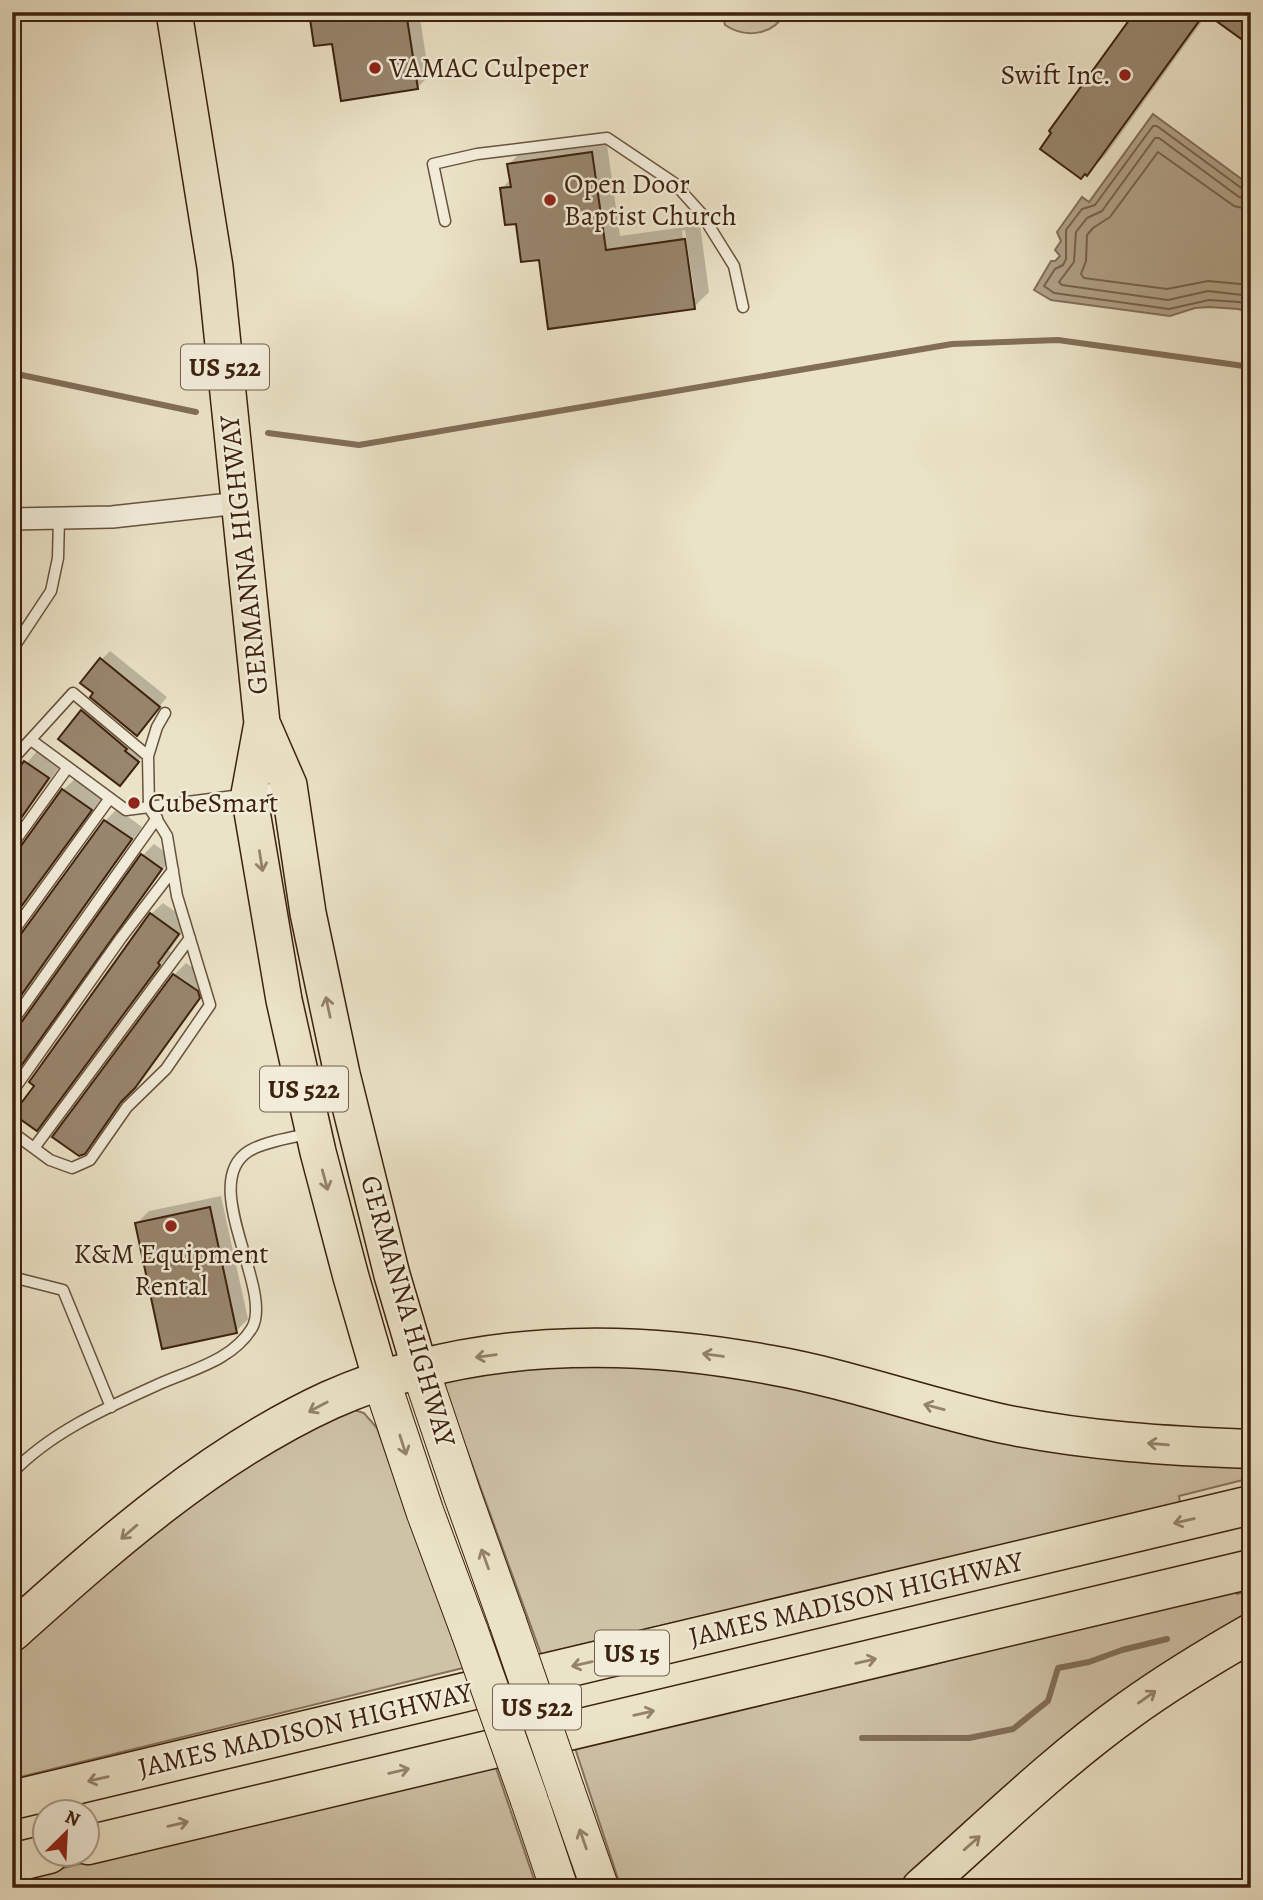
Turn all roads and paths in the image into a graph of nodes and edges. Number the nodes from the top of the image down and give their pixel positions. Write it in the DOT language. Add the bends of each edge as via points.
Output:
graph roads {
  1 [pos="174,12"];
  2 [pos="445,222"];
  3 [pos="743,307"];
  4 [pos="239,503"];
  5 [pos="59,518"];
  6 [pos="12,519"];
  7 [pos="12,650"];
  8 [pos="165,713"];
  9 [pos="262,723"];
  10 [pos="31,740"];
  11 [pos="148,756"];
  12 [pos="12,760"];
  13 [pos="68,767"];
  14 [pos="289,785"];
  15 [pos="250,794"];
  16 [pos="110,798"];
  17 [pos="149,807"];
  18 [pos="156,818"];
  19 [pos="12,845"];
  20 [pos="173,870"];
  21 [pos="12,933"];
  22 [pos="190,939"];
  23 [pos="12,1022"];
  24 [pos="12,1093"];
  25 [pos="12,1132"];
  26 [pos="313,1132"];
  27 [pos="34,1147"];
  28 [pos="12,1278"];
  29 [pos="420,1369"];
  30 [pos="381,1380"];
  31 [pos="111,1407"];
  32 [pos="1251,1449"];
  33 [pos="12,1473"];
  34 [pos="1251,1505"];
  35 [pos="1251,1569"];
  36 [pos="12,1632"];
  37 [pos="1251,1633"];
  38 [pos="12,1800"];
  39 [pos="102,1842"];
  40 [pos="32,1858"];
  41 [pos="12,1863"];
  42 [pos="559,1888"];
  43 [pos="600,1888"];
  44 [pos="921,1888"];
  1 -- 4 [label="main road, GERMANNA HIGHWAY / US 522" via="215,267"];
  2 -- 3 [label="lane" via="433,164 607,138 674,183 701,213 734,266"];
  4 -- 5 [label="street"];
  4 -- 9 [label="main road, GERMANNA HIGHWAY / US 522"];
  5 -- 6 [label="street"];
  5 -- 7 [label="lane" via="51,591"];
  8 -- 11 [label="lane"];
  9 -- 14 [label="main road, GERMANNA HIGHWAY / US 522"];
  9 -- 15 [label="main road, GERMANNA HIGHWAY / US 522"];
  10 -- 11 [label="lane" via="73,693"];
  10 -- 12 [label="lane"];
  10 -- 13 [label="lane"];
  11 -- 17 [label="lane"];
  13 -- 16 [label="lane"];
  13 -- 19 [label="lane"];
  14 -- 15 [label="lane"];
  29 -- 14 [label="main road, GERMANNA HIGHWAY / US 522, one-way" via="340,1062 308,913"];
  15 -- 17 [label="lane"];
  15 -- 26 [label="main road, GERMANNA HIGHWAY / US 522, one-way" via="284,1000"];
  16 -- 17 [label="lane" via="125,810"];
  16 -- 21 [label="lane"];
  17 -- 18 [label="lane"];
  18 -- 20 [label="lane" via="167,836"];
  18 -- 23 [label="lane"];
  20 -- 22 [label="lane"];
  20 -- 24 [label="lane"];
  22 -- 27 [label="lane"];
  22 -- 27 [label="lane" via="210,1005 166,1069 127,1107 90,1160 72,1168 50,1160"];
  25 -- 27 [label="lane"];
  26 -- 30 [label="main road, GERMANNA HIGHWAY / US 522, one-way"];
  26 -- 31 [label="lane" via="248,1152 231,1178 233,1214 257,1308 253,1326 221,1358"];
  28 -- 31 [label="lane" via="63,1290"];
  29 -- 30 [label="highway"];
  32 -- 29 [label="highway, one-way" via="1190,1447 1008,1425 773,1365 706,1354 578,1348 506,1354"];
  43 -- 29 [label="highway, GERMANNA HIGHWAY / US 522, one-way, bridge"];
  30 -- 36 [label="highway, one-way" via="329,1401 207,1471 156,1508"];
  30 -- 42 [label="highway, GERMANNA HIGHWAY / US 522, one-way, bridge"];
  31 -- 33 [label="lane" via="76,1423"];
  34 -- 38 [label="highway, JAMES MADISON HIGHWAY / US 15, one-way"];
  39 -- 35 [label="highway, US 15, one-way"];
  44 -- 37 [label="highway, one-way" via="1127,1712"];
  40 -- 41 [label="highway"];
}
